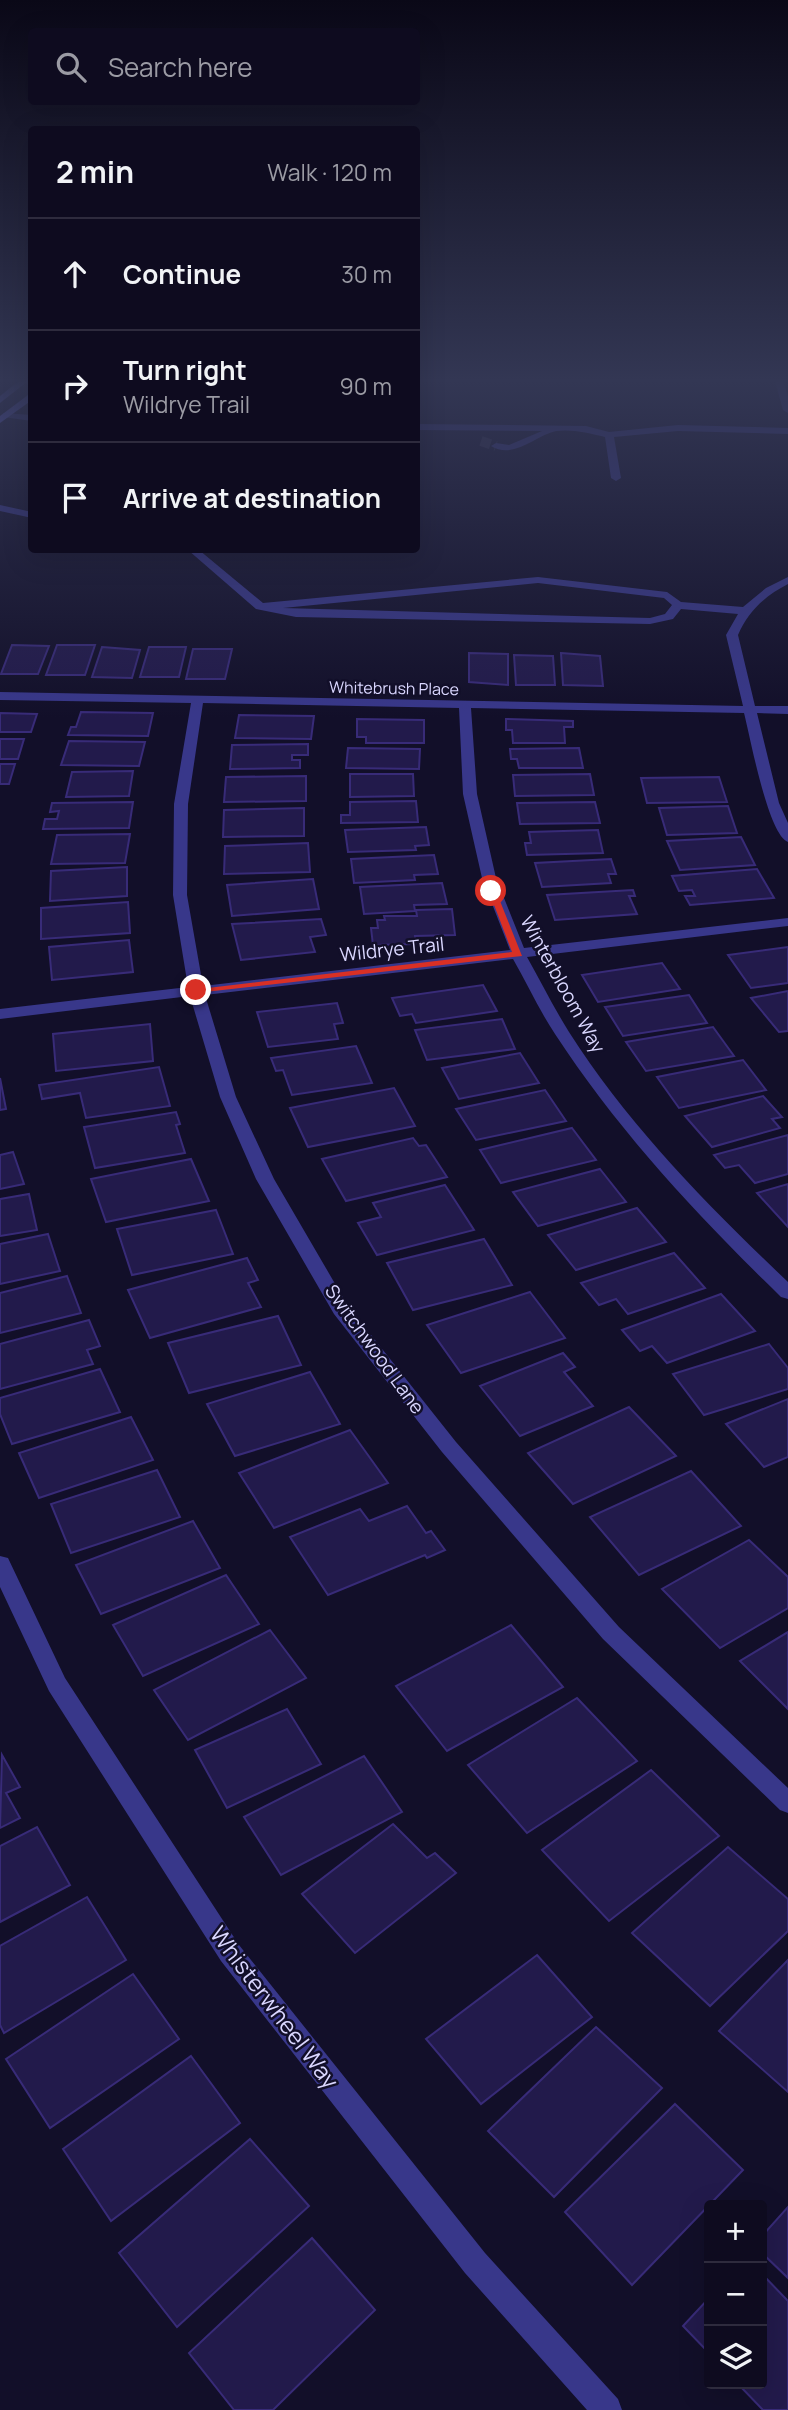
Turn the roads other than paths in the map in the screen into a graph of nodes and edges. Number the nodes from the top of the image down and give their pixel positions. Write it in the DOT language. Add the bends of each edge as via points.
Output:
graph roads {
  1 [pos="0,509"];
  2 [pos="28,514"];
  3 [pos="0,521"];
  4 [pos="28,522"];
  5 [pos="197,553"];
  6 [pos="788,580"];
  7 [pos="678,605"];
  8 [pos="260,607"];
  9 [pos="745,611"];
  10 [pos="0,696"];
  11 [pos="198,699"];
  12 [pos="465,705"];
  13 [pos="749,709"];
  14 [pos="788,710"];
  15 [pos="788,838"];
  16 [pos="788,922"];
  17 [pos="518,954"];
  18 [pos="196,990"];
  19 [pos="0,1014"];
  20 [pos="788,1293"];
  21 [pos="0,1564"];
  22 [pos="788,1803"];
  23 [pos="607,2410"];
  1 -- 2 [label="street"];
  3 -- 4 [label="street"];
  5 -- 8 [label="street"];
  6 -- 9 [label="street"];
  7 -- 8 [label="street" via="667,595 538,580"];
  7 -- 8 [label="street" via="669,617 650,621 296,614"];
  7 -- 9 [label="street"];
  9 -- 13 [label="street" via="732,635"];
  10 -- 11 [label="street, Whitebrush Place"];
  11 -- 12 [label="street, Whitebrush Place"];
  11 -- 18 [label="street, Switchwood Lane" via="178,843 180,895"];
  12 -- 13 [label="street, Whitebrush Place"];
  12 -- 17 [label="street, Winterbloom Way" via="466,764 480,853"];
  13 -- 14 [label="street, Whitebrush Place"];
  13 -- 15 [label="street" via="772,803"];
  16 -- 17 [label="street, Wildrye Trail"];
  17 -- 18 [label="street, Wildrye Trail"];
  17 -- 20 [label="street, Winterbloom Way" via="563,1037 608,1102 667,1174"];
  18 -- 19 [label="street, Wildrye Trail"];
  18 -- 22 [label="street, Switchwood Lane" via="228,1097 265,1178 341,1310 449,1447 611,1633"];
  21 -- 23 [label="street, Whisterwheel Way" via="57,1684 230,1953 475,2263"];
}
